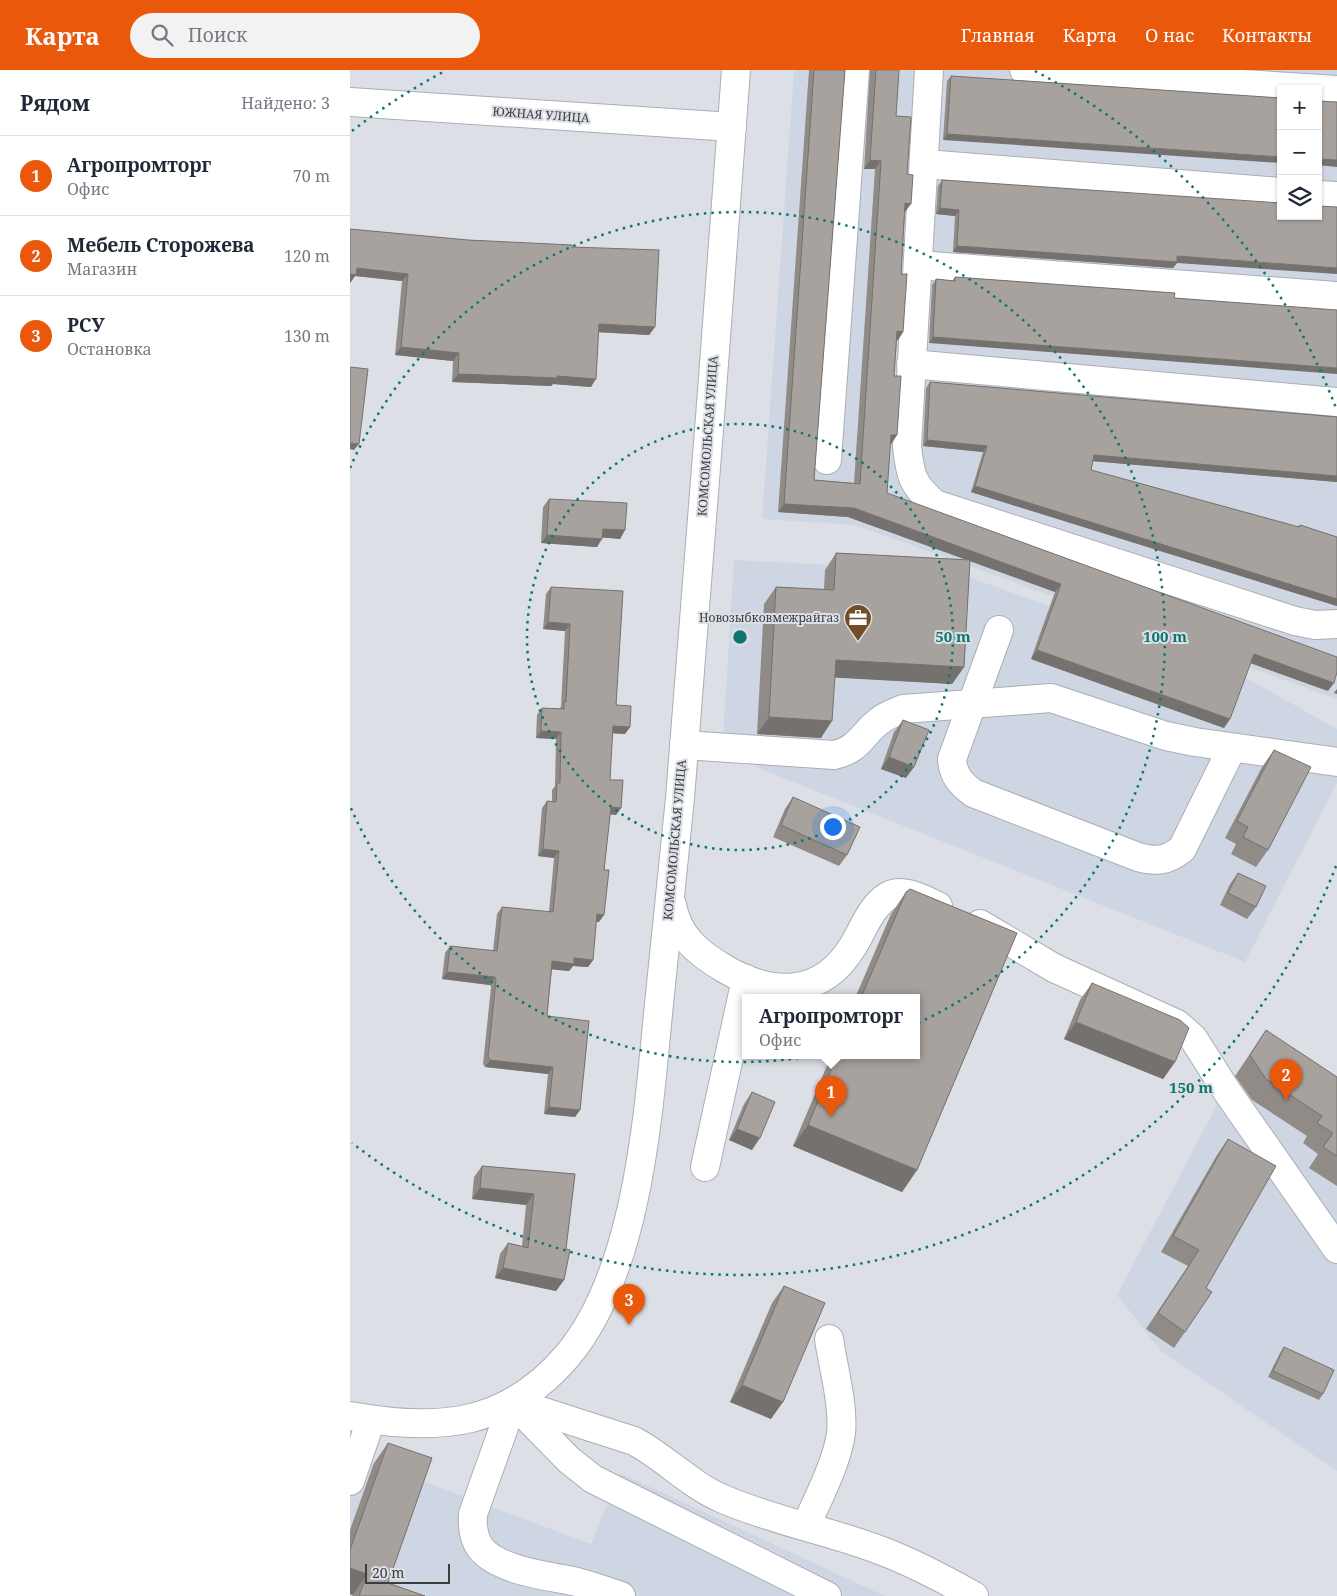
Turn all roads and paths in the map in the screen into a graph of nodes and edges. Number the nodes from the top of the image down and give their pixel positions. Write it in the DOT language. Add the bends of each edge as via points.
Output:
graph roads {
  1 [pos="736,70"];
  2 [pos="855,70"];
  3 [pos="929,70"];
  4 [pos="1024,70"];
  5 [pos="1337,90"];
  6 [pos="350,102"];
  7 [pos="732,127"];
  8 [pos="925,164"];
  9 [pos="1277,192"];
  10 [pos="1322,195"];
  11 [pos="1337,196"];
  12 [pos="918,265"];
  13 [pos="1337,296"];
  14 [pos="911,364"];
  15 [pos="1337,402"];
  16 [pos="827,460"];
  17 [pos="1337,624"];
  18 [pos="999,630"];
  19 [pos="971,703"];
  20 [pos="684,745"];
  21 [pos="1232,748"];
  22 [pos="1337,762"];
  23 [pos="670,898"];
  24 [pos="746,980"];
  25 [pos="743,994"];
  26 [pos="742,998"];
  27 [pos="705,1167"];
  28 [pos="1337,1249"];
  29 [pos="829,1339"];
  30 [pos="513,1402"];
  31 [pos="360,1418"];
  32 [pos="350,1481"];
  33 [pos="806,1526"];
  34 [pos="621,1596"];
  35 [pos="827,1596"];
  36 [pos="974,1596"];
  1 -- 7 [label="street, КОМСОМОЛЬСКАЯ УЛИЦА"];
  2 -- 16 [label="street"];
  3 -- 8 [label="street"];
  4 -- 5 [label="street"];
  6 -- 7 [label="street, ЮЖНАЯ УЛИЦА"];
  7 -- 20 [label="street, КОМСОМОЛЬСКАЯ УЛИЦА"];
  8 -- 9 [label="street"];
  8 -- 12 [label="street"];
  10 -- 11 [label="street"];
  12 -- 13 [label="street"];
  12 -- 14 [label="street"];
  14 -- 15 [label="street"];
  14 -- 17 [label="street" via="909,468 914,484 935,504 1295,621 1315,625"];
  18 -- 19 [label="street"];
  19 -- 20 [label="street" via="922,706 888,715 855,747 834,755"];
  19 -- 21 [label="street" via="1051,698 1166,736"];
  19 -- 21 [label="street" via="952,758 960,783 973,793 1154,861 1170,858 1182,849"];
  20 -- 23 [label="street, КОМСОМОЛЬСКАЯ УЛИЦА"];
  21 -- 22 [label="street"];
  23 -- 24 [label="street" via="674,918 689,944"];
  23 -- 30 [label="street, КОМСОМОЛЬСКАЯ УЛИЦА" via="647,1121 629,1219 595,1312 569,1353 541,1382"];
  24 -- 25 [label="street"];
  24 -- 28 [label="street" via="781,988 800,988 830,974 841,963 879,904 898,893 911,895 982,925 1054,968 1177,1024 1193,1038"];
  26 -- 27 [label="street"];
  29 -- 33 [label="street" via="841,1432 838,1448"];
  30 -- 31 [label="street, КОМСОМОЛЬСКАЯ УЛИЦА" via="475,1419 454,1423 399,1424"];
  30 -- 33 [label="street" via="634,1441 690,1481 723,1499"];
  30 -- 34 [label="street" via="473,1514 472,1526 477,1542 485,1553 520,1570"];
  30 -- 35 [label="street" via="569,1460 593,1479"];
  31 -- 32 [label="street"];
  33 -- 36 [label="street" via="883,1551"];
}
